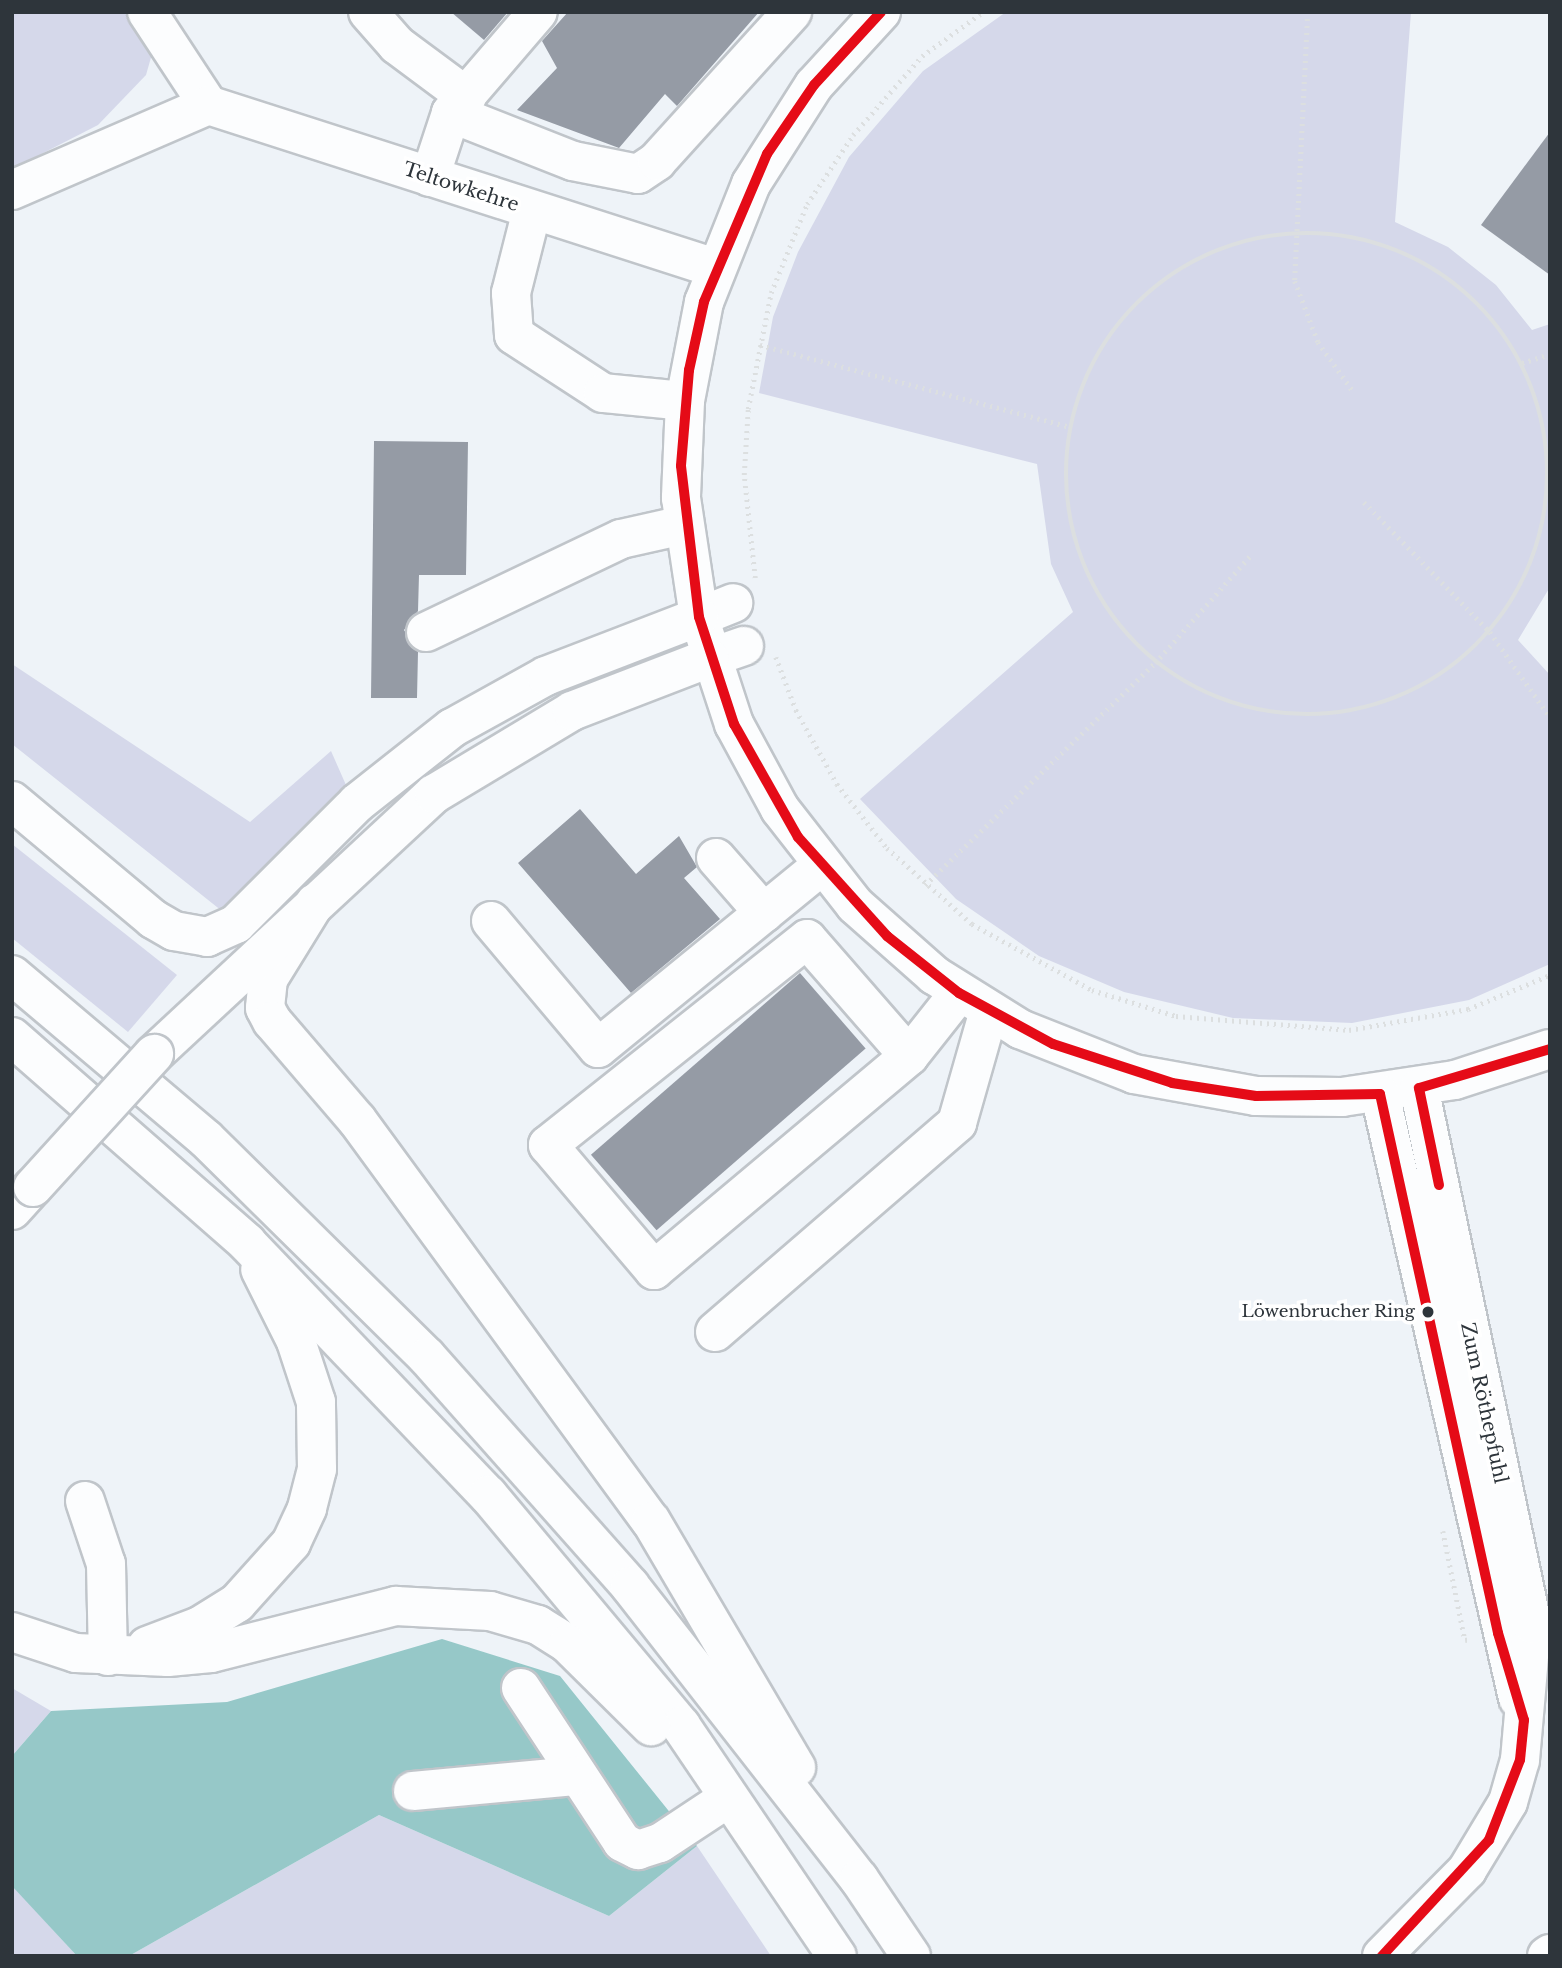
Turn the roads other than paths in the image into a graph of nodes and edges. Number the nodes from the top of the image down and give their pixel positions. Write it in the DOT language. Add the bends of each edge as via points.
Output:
graph roads {
  1 [pos="147,12"];
  2 [pos="369,12"];
  3 [pos="538,12"];
  4 [pos="792,12"];
  5 [pos="881,12"];
  6 [pos="208,105"];
  7 [pos="459,105"];
  8 [pos="430,177"];
  9 [pos="12,190"];
  10 [pos="532,210"];
  11 [pos="715,268"];
  12 [pos="685,401"];
  13 [pos="683,525"];
  14 [pos="745,597"];
  15 [pos="698,617"];
  16 [pos="426,632"];
  17 [pos="743,652"];
  18 [pos="12,801"];
  19 [pos="716,858"];
  20 [pos="821,866"];
  21 [pos="286,876"];
  22 [pos="315,903"];
  23 [pos="764,913"];
  24 [pos="491,921"];
  25 [pos="12,975"];
  26 [pos="974,1002"];
  27 [pos="193,1011"];
  28 [pos="12,1037"];
  29 [pos="1550,1049"];
  30 [pos="909,1056"];
  31 [pos="1419,1088"];
  32 [pos="1380,1094"];
  33 [pos="22,1198"];
  34 [pos="247,1243"];
  35 [pos="715,1332"];
  36 [pos="85,1501"];
  37 [pos="12,1632"];
  38 [pos="108,1656"];
  39 [pos="520,1688"];
  40 [pos="1524,1720"];
  41 [pos="1535,1757"];
  42 [pos="574,1776"];
  43 [pos="413,1791"];
  44 [pos="719,1804"];
  45 [pos="859,1879"];
  46 [pos="788,1884"];
  47 [pos="837,1956"];
  48 [pos="911,1956"];
  49 [pos="1382,1956"];
  1 -- 6 [label="main road"];
  2 -- 7 [label="main road"];
  3 -- 7 [label="main road"];
  4 -- 7 [label="main road" via="676,141 638,174 573,161"];
  5 -- 11 [label="main road" via="788,122 751,184"];
  6 -- 8 [label="main road, Teltowkehre"];
  6 -- 9 [label="main road"];
  7 -- 8 [label="main road"];
  8 -- 10 [label="main road, Teltowkehre"];
  10 -- 11 [label="main road, Teltowkehre"];
  10 -- 12 [label="main road" via="511,293 514,335 603,393"];
  11 -- 12 [label="main road"];
  12 -- 13 [label="main road"];
  13 -- 15 [label="main road"];
  13 -- 16 [label="main road" via="621,539"];
  14 -- 15 [label="main road"];
  15 -- 17 [label="main road"];
  15 -- 21 [label="main road" via="546,676 452,728 357,803"];
  17 -- 20 [label="main road" via="755,767"];
  17 -- 22 [label="main road" via="572,711 484,759 425,802"];
  18 -- 21 [label="main road" via="153,919 191,936 207,937 236,924"];
  19 -- 23 [label="main road"];
  20 -- 23 [label="main road"];
  20 -- 26 [label="main road" via="887,936"];
  21 -- 27 [label="main road"];
  22 -- 27 [label="main road"];
  22 -- 45 [label="main road" via="268,979 265,1008 272,1021 357,1120 651,1521"];
  23 -- 24 [label="main road" via="598,1048"];
  25 -- 45 [label="main road" via="206,1139 427,1357 630,1586"];
  26 -- 30 [label="main road"];
  26 -- 32 [label="main road" via="1092,1060 1172,1083 1256,1096"];
  26 -- 35 [label="main road" via="957,1123"];
  27 -- 33 [label="main road, bridge"];
  28 -- 34 [label="main road"];
  29 -- 31 [label="main road"];
  30 -- 30 [label="main road" via="654,1270 548,1145 807,939"];
  31 -- 32 [label="main road"];
  31 -- 40 [label="main road, Zum Röthepfuhl" via="1532,1624"];
  32 -- 40 [label="main road, Zum Röthepfuhl" via="1495,1619"];
  34 -- 38 [label="main road" via="296,1341 316,1402 317,1469 307,1508 291,1543 237,1603 181,1634"];
  34 -- 46 [label="main road" via="328,1321 618,1644 712,1767"];
  36 -- 38 [label="main road" via="106,1564"];
  37 -- 38 [label="main road" via="47,1646"];
  38 -- 44 [label="main road" via="211,1653 396,1606 490,1611 538,1625 595,1664"];
  39 -- 42 [label="main road"];
  40 -- 41 [label="main road, Zum Röthepfuhl"];
  41 -- 49 [label="main road, Zum Röthepfuhl" via="1489,1840"];
  42 -- 43 [label="main road"];
  42 -- 44 [label="main road" via="622,1842 638,1850 660,1843"];
  44 -- 46 [label="main road"];
  45 -- 48 [label="main road"];
  46 -- 47 [label="main road"];
}
